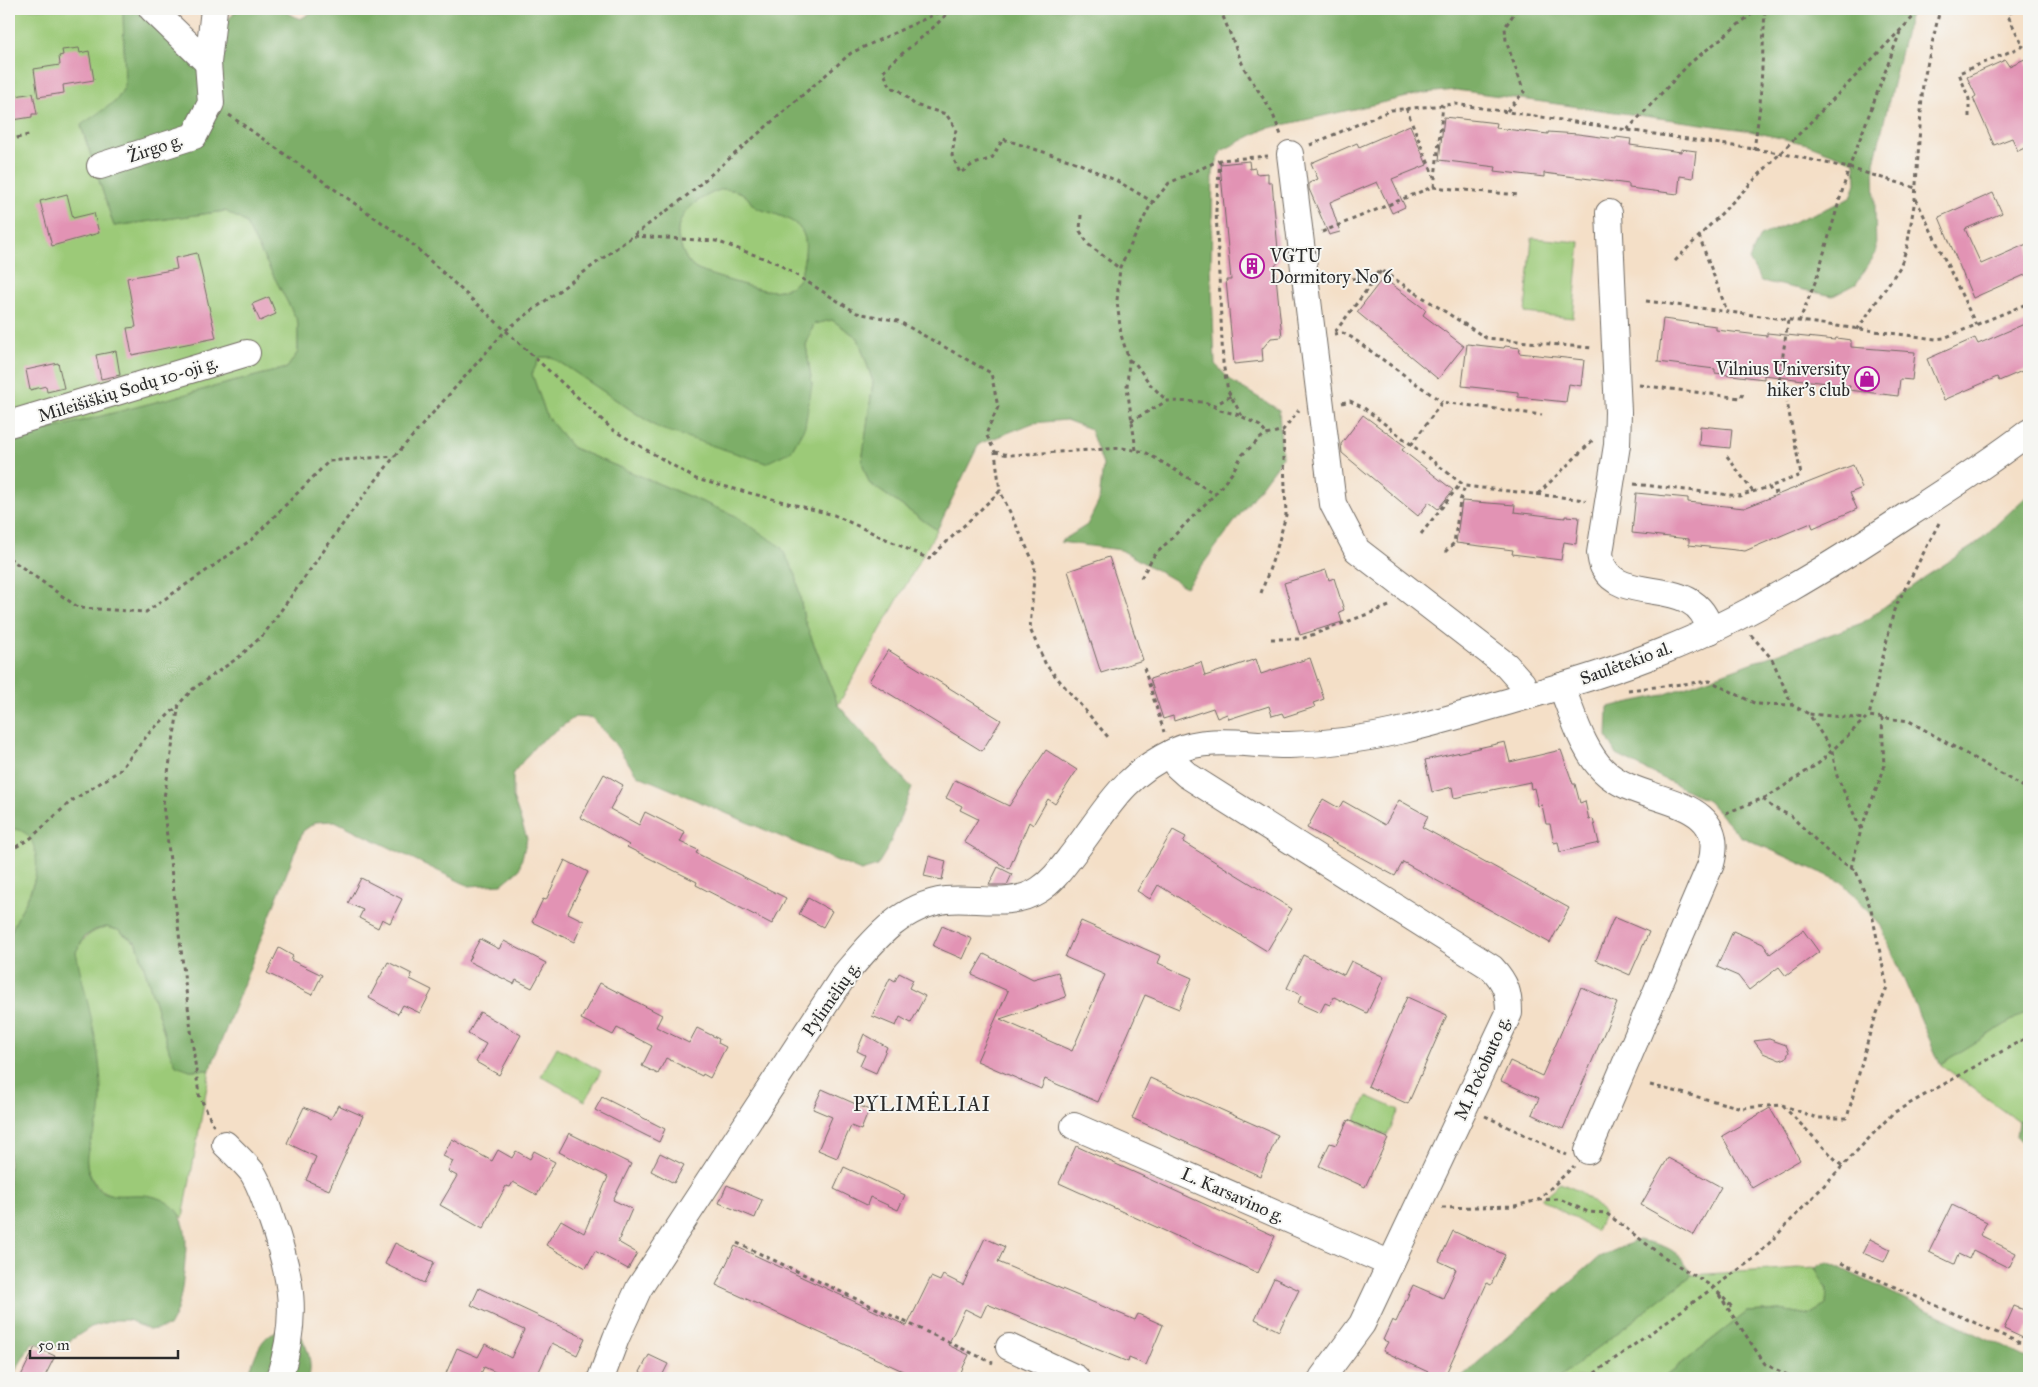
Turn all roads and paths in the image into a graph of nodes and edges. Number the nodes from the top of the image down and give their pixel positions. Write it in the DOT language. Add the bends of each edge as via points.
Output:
graph roads {
  1 [pos="152,9"];
  2 [pos="214,9"];
  3 [pos="946,9"];
  4 [pos="951,9"];
  5 [pos="1220,9"];
  6 [pos="1517,9"];
  7 [pos="1758,9"];
  8 [pos="1765,9"];
  9 [pos="1921,9"];
  10 [pos="1940,9"];
  11 [pos="2004,9"];
  12 [pos="2018,9"];
  13 [pos="2007,14"];
  14 [pos="1901,29"];
  15 [pos="208,63"];
  16 [pos="211,103"];
  17 [pos="1443,105"];
  18 [pos="1406,108"];
  19 [pos="1507,112"];
  20 [pos="1969,117"];
  21 [pos="1626,130"];
  22 [pos="32,134"];
  23 [pos="9,140"];
  24 [pos="1754,150"];
  25 [pos="1290,154"];
  26 [pos="1780,154"];
  27 [pos="1220,160"];
  28 [pos="100,166"];
  29 [pos="1849,168"];
  30 [pos="1435,179"];
  31 [pos="1434,187"];
  32 [pos="1916,188"];
  33 [pos="1520,195"];
  34 [pos="1915,199"];
  35 [pos="1153,202"];
  36 [pos="1609,214"];
  37 [pos="1081,215"];
  38 [pos="633,236"];
  39 [pos="1699,236"];
  40 [pos="1300,241"];
  41 [pos="1675,261"];
  42 [pos="1120,268"];
  43 [pos="1382,271"];
  44 [pos="1305,281"];
  45 [pos="1646,300"];
  46 [pos="2029,303"];
  47 [pos="1727,311"];
  48 [pos="1788,320"];
  49 [pos="1799,322"];
  50 [pos="1976,325"];
  51 [pos="506,330"];
  52 [pos="1857,330"];
  53 [pos="1334,334"];
  54 [pos="1351,336"];
  55 [pos="1615,350"];
  56 [pos="247,353"];
  57 [pos="1129,360"];
  58 [pos="1617,382"];
  59 [pos="1744,390"];
  60 [pos="1231,396"];
  61 [pos="1777,396"];
  62 [pos="1167,401"];
  63 [pos="1442,402"];
  64 [pos="1787,402"];
  65 [pos="1213,406"];
  66 [pos="1321,408"];
  67 [pos="1542,415"];
  68 [pos="1242,416"];
  69 [pos="1131,421"];
  70 [pos="9,424"];
  71 [pos="1283,430"];
  72 [pos="2029,432"];
  73 [pos="1267,435"];
  74 [pos="1598,435"];
  75 [pos="1411,445"];
  76 [pos="1136,450"];
  77 [pos="995,452"];
  78 [pos="394,456"];
  79 [pos="1727,456"];
  80 [pos="1461,483"];
  81 [pos="1465,486"];
  82 [pos="1769,487"];
  83 [pos="1000,491"];
  84 [pos="1609,492"];
  85 [pos="1753,492"];
  86 [pos="1777,492"];
  87 [pos="1215,494"];
  88 [pos="1537,494"];
  89 [pos="1937,496"];
  90 [pos="1421,534"];
  91 [pos="1445,552"];
  92 [pos="9,558"];
  93 [pos="1141,578"];
  94 [pos="1261,593"];
  95 [pos="1413,594"];
  96 [pos="1736,617"];
  97 [pos="1710,631"];
  98 [pos="1272,639"];
  99 [pos="1144,668"];
  100 [pos="1561,686"];
  101 [pos="1621,691"];
  102 [pos="1527,696"];
  103 [pos="179,704"];
  104 [pos="1792,705"];
  105 [pos="1809,714"];
  106 [pos="1867,717"];
  107 [pos="1882,718"];
  108 [pos="1108,737"];
  109 [pos="1832,751"];
  110 [pos="1171,753"];
  111 [pos="2029,790"];
  112 [pos="1763,799"];
  113 [pos="1707,821"];
  114 [pos="1861,830"];
  115 [pos="9,851"];
  116 [pos="1851,868"];
  117 [pos="2029,1036"];
  118 [pos="1650,1086"];
  119 [pos="1782,1105"];
  120 [pos="1464,1107"];
  121 [pos="1074,1126"];
  122 [pos="225,1144"];
  123 [pos="1584,1156"];
  124 [pos="1842,1166"];
  125 [pos="1421,1200"];
  126 [pos="1538,1200"];
  127 [pos="737,1244"];
  128 [pos="1392,1264"];
  129 [pos="1841,1264"];
  130 [pos="1713,1287"];
  131 [pos="1732,1307"];
  132 [pos="2029,1347"];
  133 [pos="1005,1357"];
  134 [pos="279,1378"];
  135 [pos="600,1378"];
  136 [pos="1076,1378"];
  137 [pos="1322,1378"];
  138 [pos="1588,1378"];
  139 [pos="1793,1378"];
  1 -- 15 [label="street"];
  2 -- 15 [label="street"];
  3 -- 38 [label="path" via="851,53 684,198"];
  4 -- 35 [label="path" via="936,27 917,39 883,71 891,88 898,89 915,104 946,114 956,130 952,155 960,173 992,158 1003,139 1078,163"];
  5 -- 25 [label="path" via="1244,68 1272,112"];
  6 -- 19 [label="path" via="1505,27 1506,41 1524,92"];
  7 -- 21 [label="path" via="1690,62"];
  8 -- 24 [label="path" via="1760,106"];
  9 -- 14 [label="path"];
  10 -- 32 [label="path" via="1923,84"];
  11 -- 13 [label="path"];
  12 -- 13 [label="path"];
  13 -- 20 [label="path" via="2023,46 1959,72 1969,99"];
  14 -- 26 [label="path"];
  14 -- 29 [label="path"];
  15 -- 16 [label="street"];
  16 -- 28 [label="street, Žirgo g." via="194,136"];
  16 -- 51 [label="path" via="411,243"];
  17 -- 18 [label="path"];
  17 -- 19 [label="path"];
  17 -- 30 [label="path"];
  18 -- 25 [label="path" via="1390,110"];
  18 -- 30 [label="path"];
  19 -- 21 [label="path"];
  21 -- 24 [label="path"];
  22 -- 23 [label="path"];
  24 -- 26 [label="path"];
  25 -- 27 [label="path"];
  25 -- 40 [label="street"];
  26 -- 29 [label="path"];
  26 -- 39 [label="path"];
  27 -- 35 [label="path" via="1169,183"];
  27 -- 60 [label="path" via="1216,210 1224,363"];
  29 -- 32 [label="path"];
  29 -- 49 [label="path" via="1816,280"];
  30 -- 31 [label="path"];
  31 -- 33 [label="path"];
  31 -- 40 [label="path"];
  32 -- 34 [label="path"];
  34 -- 50 [label="path"];
  34 -- 52 [label="path" via="1907,247 1900,267"];
  35 -- 42 [label="path"];
  36 -- 55 [label="street"];
  37 -- 42 [label="path" via="1080,231 1089,245"];
  38 -- 51 [label="path"];
  38 -- 77 [label="path" via="716,241 777,263 857,312 898,321 991,373 998,407 986,434"];
  39 -- 41 [label="path"];
  39 -- 47 [label="path"];
  40 -- 44 [label="street"];
  42 -- 57 [label="path" via="1117,301 1120,336"];
  43 -- 44 [label="path" via="1364,279 1321,277"];
  43 -- 53 [label="path"];
  43 -- 55 [label="path" via="1486,338"];
  44 -- 66 [label="street"];
  45 -- 47 [label="path"];
  46 -- 50 [label="path"];
  47 -- 48 [label="path"];
  48 -- 49 [label="path"];
  48 -- 61 [label="path"];
  49 -- 52 [label="path"];
  50 -- 52 [label="path" via="1936,339"];
  51 -- 78 [label="path"];
  51 -- 83 [label="path" via="614,430 696,480 834,516 929,558"];
  54 -- 63 [label="path"];
  55 -- 58 [label="street"];
  56 -- 70 [label="street, Mileišiškių Sodų 10-oji g."];
  57 -- 62 [label="path"];
  57 -- 69 [label="path" via="1127,386"];
  58 -- 59 [label="path" via="1741,398"];
  58 -- 84 [label="street" via="1617,445"];
  60 -- 65 [label="path"];
  60 -- 68 [label="path"];
  62 -- 65 [label="path" via="1205,402"];
  62 -- 69 [label="path"];
  63 -- 67 [label="path"];
  63 -- 75 [label="path"];
  64 -- 82 [label="path" via="1801,475"];
  65 -- 68 [label="path"];
  66 -- 71 [label="path" via="1300,408"];
  66 -- 75 [label="path" via="1350,401 1364,408"];
  66 -- 95 [label="street" via="1333,504 1357,550"];
  68 -- 73 [label="path" via="1260,426"];
  69 -- 76 [label="path"];
  71 -- 73 [label="path"];
  71 -- 94 [label="path" via="1286,515"];
  72 -- 89 [label="street, Saulėtekio al."];
  73 -- 87 [label="path" via="1242,455"];
  74 -- 88 [label="path"];
  75 -- 80 [label="path"];
  76 -- 77 [label="path" via="1101,448 1009,455"];
  76 -- 87 [label="path" via="1145,452"];
  77 -- 83 [label="path"];
  78 -- 92 [label="path" via="329,461 251,540 146,612 79,608"];
  78 -- 103 [label="path" via="264,634 193,689"];
  79 -- 85 [label="path"];
  80 -- 81 [label="path"];
  80 -- 90 [label="path"];
  81 -- 88 [label="path"];
  81 -- 91 [label="path" via="1454,543"];
  82 -- 85 [label="path"];
  82 -- 86 [label="path" via="1772,494"];
  83 -- 108 [label="path" via="1035,565 1030,629 1046,665"];
  84 -- 85 [label="path" via="1739,496"];
  84 -- 88 [label="path"];
  84 -- 97 [label="street" via="1600,553 1604,568 1626,585 1682,597 1696,605 1707,618"];
  87 -- 93 [label="path" via="1154,557"];
  89 -- 96 [label="street, Saulėtekio al." via="1849,553"];
  89 -- 106 [label="path" via="1941,510 1938,524 1894,610"];
  95 -- 98 [label="path" via="1381,611 1300,639"];
  95 -- 102 [label="street" via="1506,665 1522,683"];
  96 -- 97 [label="street, Saulėtekio al."];
  96 -- 104 [label="path" via="1772,659"];
  97 -- 100 [label="street, Saulėtekio al."];
  99 -- 110 [label="path"];
  100 -- 102 [label="street, Saulėtekio al."];
  100 -- 113 [label="street" via="1592,759 1605,773 1620,783 1693,811"];
  101 -- 104 [label="path" via="1710,681 1756,704"];
  102 -- 110 [label="street, Saulėtekio al." via="1350,741 1194,745"];
  103 -- 115 [label="path" via="150,732 119,771 70,802 30,838"];
  103 -- 122 [label="path" via="163,804 198,1095"];
  104 -- 105 [label="path"];
  105 -- 106 [label="path"];
  105 -- 109 [label="path"];
  106 -- 107 [label="path"];
  106 -- 109 [label="path"];
  107 -- 111 [label="path" via="1909,721"];
  107 -- 114 [label="path" via="1884,769"];
  109 -- 112 [label="path"];
  109 -- 114 [label="path" via="1837,776"];
  110 -- 120 [label="street, M. Počobuto g." via="1187,775 1492,968 1504,981 1509,997 1508,1013"];
  110 -- 135 [label="street, Pylimėlių g." via="1142,770 1119,790 1061,869 1038,891 1003,901 946,900 922,907 899,917 869,946 845,974 639,1288"];
  112 -- 113 [label="path"];
  112 -- 116 [label="path" via="1772,808 1791,816 1830,854"];
  113 -- 123 [label="street" via="1716,848 1711,864"];
  114 -- 116 [label="path"];
  116 -- 119 [label="path" via="1856,871 1871,909 1887,987 1871,1029 1847,1118 1817,1118"];
  117 -- 124 [label="path" via="1893,1113"];
  118 -- 119 [label="path" via="1742,1108"];
  119 -- 124 [label="path"];
  120 -- 123 [label="path"];
  120 -- 125 [label="street, M. Počobuto g."];
  121 -- 128 [label="street, L. Karsavino g."];
  122 -- 134 [label="street" via="252,1172 274,1226 290,1280 286,1358"];
  123 -- 126 [label="path"];
  124 -- 130 [label="path" via="1756,1257"];
  125 -- 126 [label="path" via="1444,1208 1515,1206"];
  125 -- 128 [label="street, M. Počobuto g."];
  126 -- 130 [label="path" via="1560,1199 1588,1212 1606,1212 1660,1255"];
  127 -- 133 [label="path"];
  128 -- 137 [label="street, M. Počobuto g." via="1362,1324"];
  129 -- 132 [label="path"];
  130 -- 131 [label="path"];
  130 -- 138 [label="path"];
  130 -- 139 [label="path" via="1765,1364"];
  133 -- 136 [label="street"];
}
